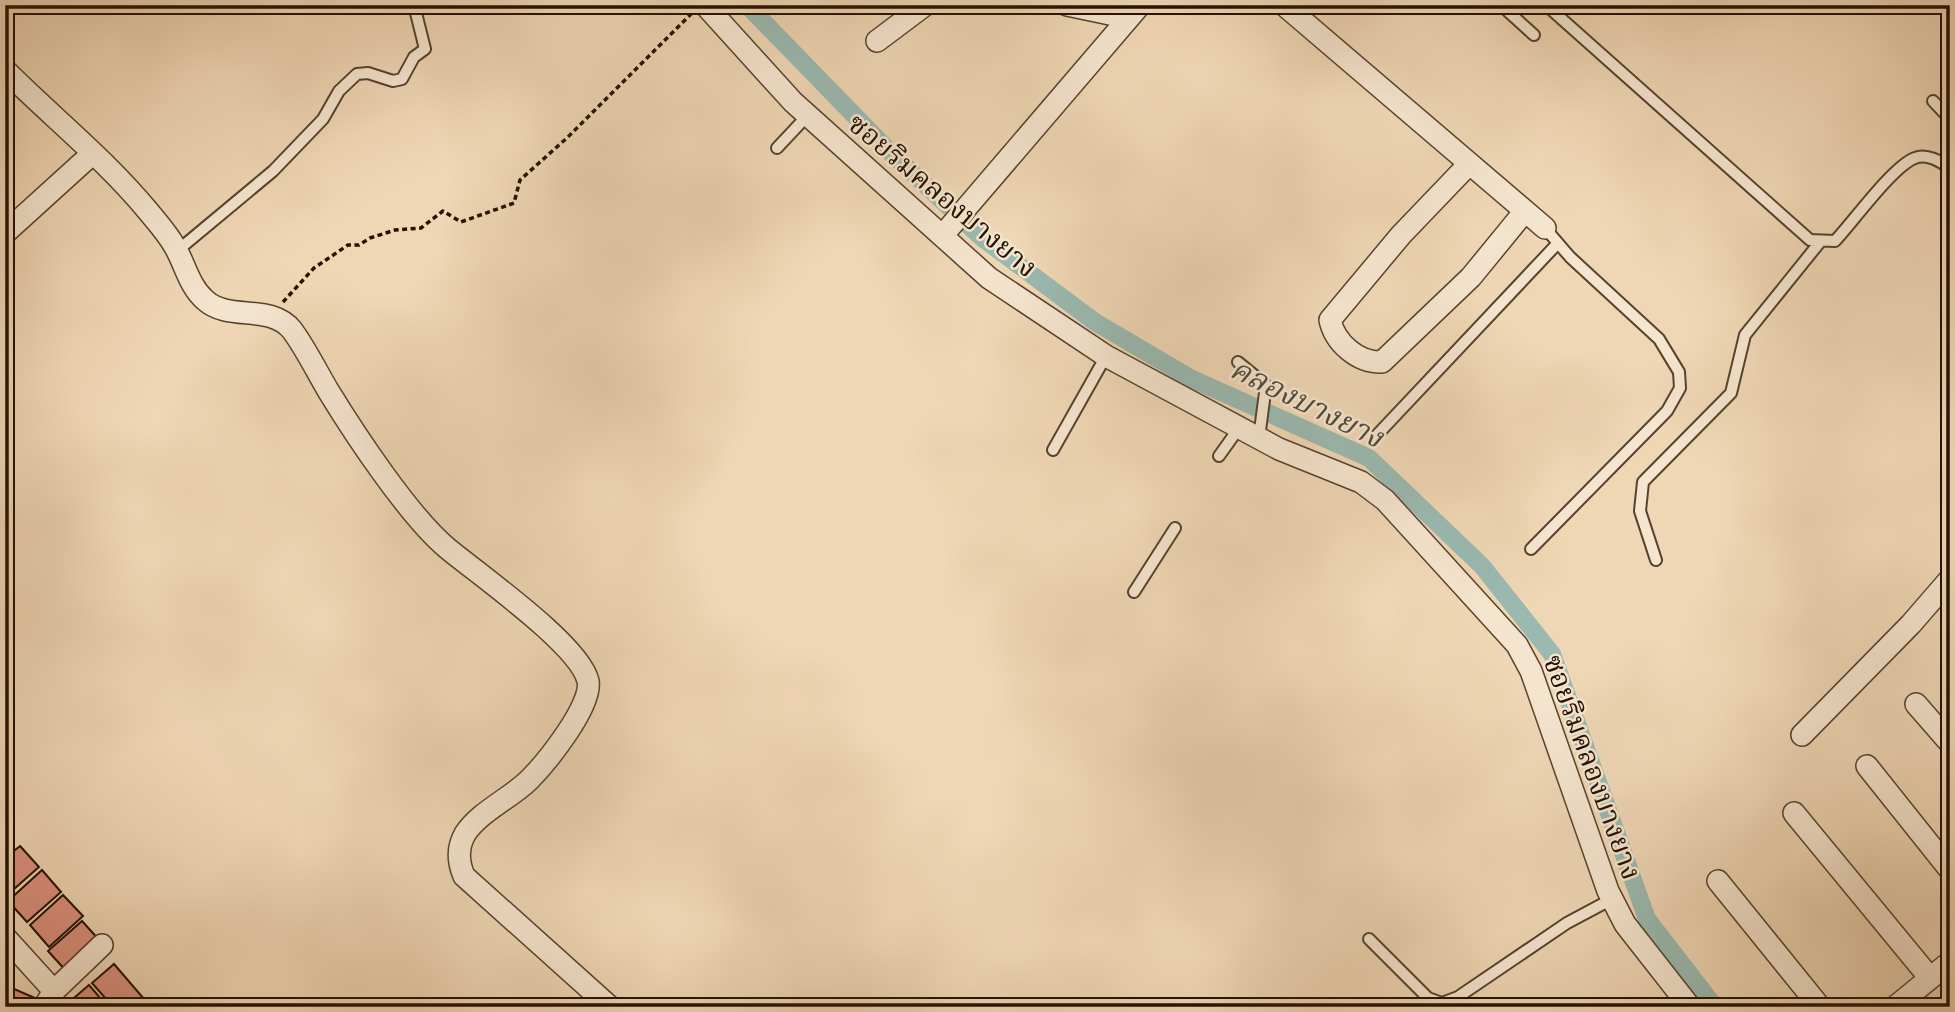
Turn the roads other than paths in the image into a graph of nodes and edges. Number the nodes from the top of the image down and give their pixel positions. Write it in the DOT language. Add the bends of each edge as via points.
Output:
graph roads {
  1 [pos="414,5"];
  2 [pos="703,5"];
  3 [pos="925,5"];
  4 [pos="1067,5"];
  5 [pos="1284,5"];
  6 [pos="1501,5"];
  7 [pos="1546,5"];
  8 [pos="1134,12"];
  9 [pos="1535,35"];
  10 [pos="877,41"];
  11 [pos="5,69"];
  12 [pos="1933,101"];
  13 [pos="808,115"];
  14 [pos="1950,119"];
  15 [pos="777,148"];
  16 [pos="92,155"];
  17 [pos="1469,164"];
  18 [pos="1950,169"];
  19 [pos="1525,211"];
  20 [pos="947,232"];
  21 [pos="5,233"];
  22 [pos="1552,236"];
  23 [pos="1820,242"];
  24 [pos="177,251"];
  25 [pos="1106,356"];
  26 [pos="1238,362"];
  27 [pos="1239,428"];
  28 [pos="1261,429"];
  29 [pos="1377,435"];
  30 [pos="1053,450"];
  31 [pos="1219,456"];
  32 [pos="1175,528"];
  33 [pos="1531,549"];
  34 [pos="1656,560"];
  35 [pos="1950,579"];
  36 [pos="1134,592"];
  37 [pos="1916,704"];
  38 [pos="1802,734"];
  39 [pos="1950,743"];
  40 [pos="1867,766"];
  41 [pos="1794,813"];
  42 [pos="1950,870"];
  43 [pos="1718,881"];
  44 [pos="1612,899"];
  45 [pos="5,937"];
  46 [pos="1369,939"];
  47 [pos="102,945"];
  48 [pos="1950,962"];
  49 [pos="1930,978"];
  50 [pos="49,999"];
  51 [pos="610,1007"];
  52 [pos="1690,1007"];
  53 [pos="1820,1007"];
  54 [pos="1895,1007"];
  1 -- 24 [label="lane" via="425,49 414,57 402,79 357,74 339,91 316,128 274,171"];
  2 -- 13 [label="street, ซอยริมคลองบางยาง"];
  3 -- 10 [label="street"];
  4 -- 8 [label="street"];
  5 -- 17 [label="street"];
  6 -- 9 [label="lane"];
  7 -- 23 [label="lane" via="1796,229"];
  8 -- 20 [label="street"];
  11 -- 16 [label="street"];
  12 -- 14 [label="lane"];
  13 -- 15 [label="lane"];
  13 -- 20 [label="street, ซอยริมคลองบางยาง"];
  16 -- 21 [label="street"];
  16 -- 24 [label="street" via="147,210"];
  17 -- 19 [label="street"];
  17 -- 19 [label="street" via="1401,235 1330,320 1333,333 1353,352 1368,363 1382,362 1471,276"];
  18 -- 23 [label="lane" via="1933,158 1916,157 1899,169 1835,241"];
  19 -- 22 [label="street"];
  20 -- 25 [label="street, ซอยริมคลองบางยาง" via="989,278"];
  22 -- 29 [label="lane"];
  22 -- 33 [label="lane" via="1659,339 1679,372 1680,388 1667,411"];
  23 -- 34 [label="lane" via="1745,335 1731,393 1643,482 1640,511"];
  24 -- 51 [label="street" via="202,299 215,308 275,318 290,328 339,409 426,526 579,661 588,681 588,695 576,719 530,779 466,832 459,862 464,876"];
  25 -- 27 [label="street, ซอยริมคลองบางยาง"];
  25 -- 30 [label="lane"];
  26 -- 28 [label="lane" via="1263,380 1267,390"];
  27 -- 28 [label="street, ซอยริมคลองบางยาง"];
  27 -- 31 [label="lane"];
  28 -- 44 [label="street, ซอยริมคลองบางยาง" via="1361,482 1385,500 1517,645 1531,671"];
  32 -- 36 [label="lane"];
  35 -- 38 [label="street"];
  37 -- 39 [label="street"];
  40 -- 42 [label="street"];
  41 -- 49 [label="street"];
  43 -- 53 [label="street"];
  44 -- 46 [label="lane" via="1442,1003 1428,998"];
  44 -- 52 [label="street, ซอยริมคลองบางยาง" via="1625,924"];
  45 -- 50 [label="street"];
  47 -- 50 [label="street"];
  48 -- 49 [label="street"];
  49 -- 54 [label="street"];
}
